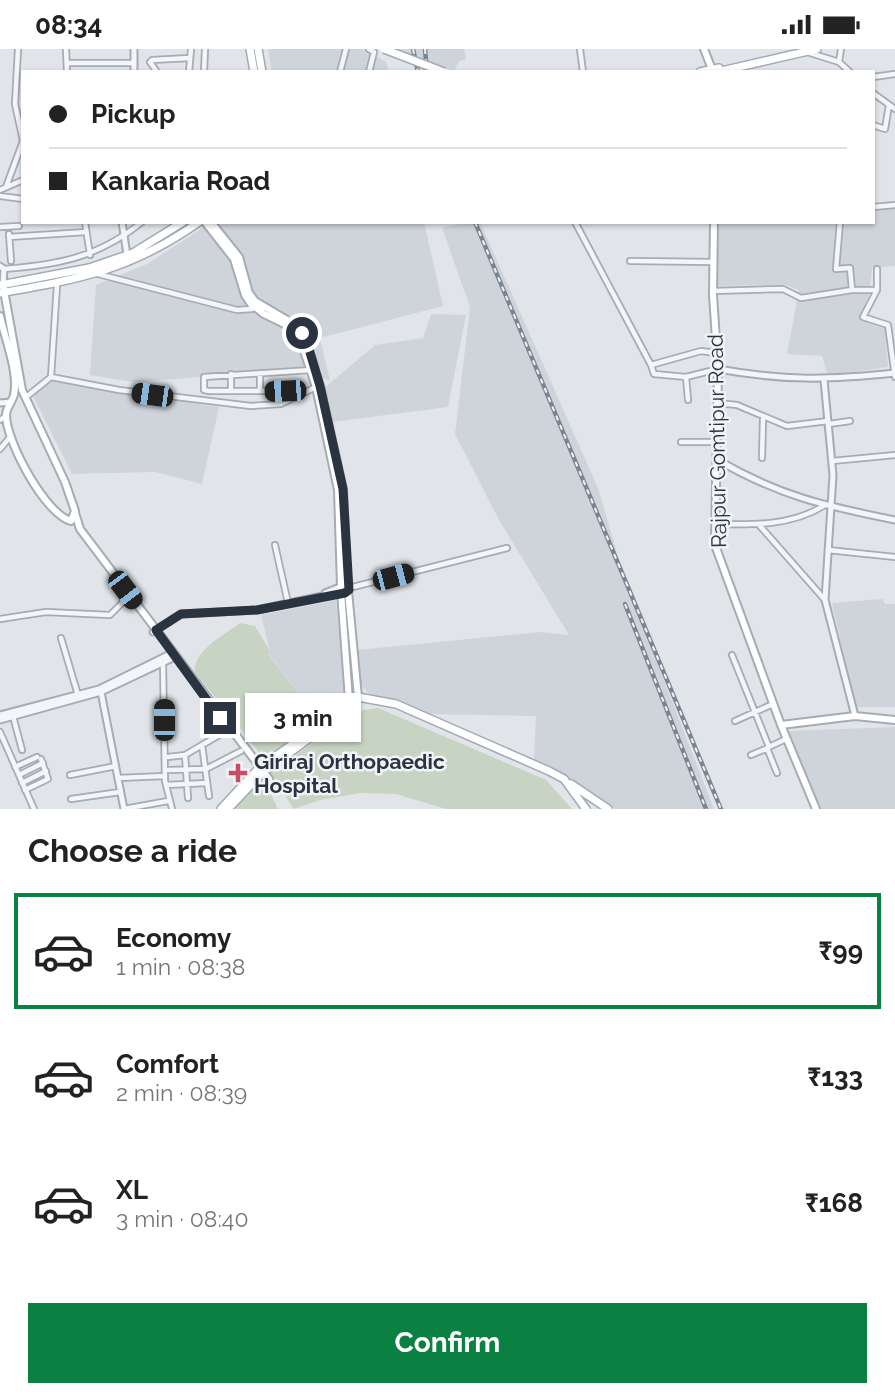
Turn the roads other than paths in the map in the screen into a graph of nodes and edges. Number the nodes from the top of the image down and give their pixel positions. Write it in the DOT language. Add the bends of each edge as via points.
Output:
graph roads {
  1 [pos="18,49"];
  2 [pos="66,49"];
  3 [pos="134,49"];
  4 [pos="191,49"];
  5 [pos="205,49"];
  6 [pos="250,49"];
  7 [pos="258,49"];
  8 [pos="346,49"];
  9 [pos="369,49"];
  10 [pos="384,49"];
  11 [pos="580,49"];
  12 [pos="704,49"];
  13 [pos="817,49"];
  14 [pos="841,49"];
  15 [pos="802,50"];
  16 [pos="190,58"];
  17 [pos="839,62"];
  18 [pos="68,63"];
  19 [pos="115,63"];
  20 [pos="134,63"];
  21 [pos="735,69"];
  22 [pos="67,70"];
  23 [pos="115,70"];
  24 [pos="134,70"];
  25 [pos="156,70"];
  26 [pos="188,70"];
  27 [pos="204,70"];
  28 [pos="254,70"];
  29 [pos="262,70"];
  30 [pos="341,70"];
  31 [pos="370,70"];
  32 [pos="439,70"];
  33 [pos="583,70"];
  34 [pos="714,70"];
  35 [pos="718,70"];
  36 [pos="848,70"];
  37 [pos="895,74"];
  38 [pos="875,77"];
  39 [pos="875,94"];
  40 [pos="889,105"];
  41 [pos="895,109"];
  42 [pos="875,126"];
  43 [pos="21,130"];
  44 [pos="21,146"];
  45 [pos="21,182"];
  46 [pos="6,187"];
  47 [pos="0,190"];
  48 [pos="0,196"];
  49 [pos="21,199"];
  50 [pos="895,205"];
  51 [pos="875,207"];
  52 [pos="85,224"];
  53 [pos="122,224"];
  54 [pos="140,224"];
  55 [pos="180,224"];
  56 [pos="196,224"];
  57 [pos="207,224"];
  58 [pos="213,224"];
  59 [pos="576,224"];
  60 [pos="714,224"];
  61 [pos="840,224"];
  62 [pos="19,226"];
  63 [pos="0,227"];
  64 [pos="86,232"];
  65 [pos="123,238"];
  66 [pos="90,255"];
  67 [pos="127,255"];
  68 [pos="11,261"];
  69 [pos="630,261"];
  70 [pos="713,262"];
  71 [pos="2,267"];
  72 [pos="877,269"];
  73 [pos="98,274"];
  74 [pos="57,285"];
  75 [pos="2,289"];
  76 [pos="877,289"];
  77 [pos="852,290"];
  78 [pos="713,291"];
  79 [pos="256,305"];
  80 [pos="0,316"];
  81 [pos="895,324"];
  82 [pos="888,325"];
  83 [pos="299,330"];
  84 [pos="716,353"];
  85 [pos="651,366"];
  86 [pos="718,369"];
  87 [pos="311,370"];
  88 [pos="260,373"];
  89 [pos="231,374"];
  90 [pos="895,374"];
  91 [pos="51,377"];
  92 [pos="686,377"];
  93 [pos="824,380"];
  94 [pos="318,386"];
  95 [pos="231,391"];
  96 [pos="260,391"];
  97 [pos="285,391"];
  98 [pos="24,399"];
  99 [pos="688,400"];
  100 [pos="11,402"];
  101 [pos="717,403"];
  102 [pos="0,404"];
  103 [pos="4,416"];
  104 [pos="762,418"];
  105 [pos="850,421"];
  106 [pos="829,422"];
  107 [pos="12,435"];
  108 [pos="681,442"];
  109 [pos="716,442"];
  110 [pos="0,449"];
  111 [pos="895,455"];
  112 [pos="762,458"];
  113 [pos="716,459"];
  114 [pos="832,461"];
  115 [pos="829,506"];
  116 [pos="75,511"];
  117 [pos="64,519"];
  118 [pos="895,520"];
  119 [pos="715,524"];
  120 [pos="760,526"];
  121 [pos="275,545"];
  122 [pos="507,548"];
  123 [pos="828,551"];
  124 [pos="895,557"];
  125 [pos="344,588"];
  126 [pos="127,598"];
  127 [pos="825,600"];
  128 [pos="288,604"];
  129 [pos="0,619"];
  130 [pos="154,631"];
  131 [pos="61,638"];
  132 [pos="172,655"];
  133 [pos="732,655"];
  134 [pos="163,663"];
  135 [pos="100,690"];
  136 [pos="78,695"];
  137 [pos="355,701"];
  138 [pos="773,704"];
  139 [pos="754,712"];
  140 [pos="13,716"];
  141 [pos="855,716"];
  142 [pos="0,717"];
  143 [pos="895,720"];
  144 [pos="735,721"];
  145 [pos="781,725"];
  146 [pos="226,731"];
  147 [pos="0,732"];
  148 [pos="786,739"];
  149 [pos="202,745"];
  150 [pos="768,748"];
  151 [pos="22,750"];
  152 [pos="241,751"];
  153 [pos="185,755"];
  154 [pos="751,755"];
  155 [pos="168,757"];
  156 [pos="40,760"];
  157 [pos="116,766"];
  158 [pos="15,767"];
  159 [pos="186,769"];
  160 [pos="206,769"];
  161 [pos="46,771"];
  162 [pos="260,771"];
  163 [pos="167,773"];
  164 [pos="777,773"];
  165 [pos="551,774"];
  166 [pos="19,775"];
  167 [pos="70,775"];
  168 [pos="118,778"];
  169 [pos="269,779"];
  170 [pos="564,779"];
  171 [pos="22,783"];
  172 [pos="207,783"];
  173 [pos="187,784"];
  174 [pos="166,785"];
  175 [pos="25,790"];
  176 [pos="572,791"];
  177 [pos="120,792"];
  178 [pos="582,792"];
  179 [pos="209,796"];
  180 [pos="188,798"];
  181 [pos="71,799"];
  182 [pos="168,801"];
  183 [pos="34,809"];
  184 [pos="124,809"];
  185 [pos="172,809"];
  186 [pos="221,809"];
  187 [pos="228,809"];
  188 [pos="584,809"];
  189 [pos="608,809"];
  190 [pos="816,809"];
  1 -- 43 [label="street" via="15,96"];
  2 -- 18 [label="street"];
  3 -- 20 [label="street"];
  4 -- 16 [label="street"];
  5 -- 27 [label="street"];
  6 -- 28 [label="main road"];
  7 -- 29 [label="main road"];
  8 -- 30 [label="street"];
  9 -- 31 [label="street" via="374,52"];
  10 -- 32 [label="main road, bridge"];
  11 -- 33 [label="street"];
  12 -- 34 [label="main road"];
  13 -- 15 [label="main road"];
  14 -- 17 [label="street"];
  15 -- 17 [label="street"];
  15 -- 21 [label="main road"];
  15 -- 35 [label="main road"];
  16 -- 25 [label="street" via="152,60"];
  16 -- 26 [label="street"];
  17 -- 36 [label="street"];
  18 -- 19 [label="street"];
  18 -- 22 [label="street"];
  19 -- 20 [label="street"];
  19 -- 23 [label="street"];
  20 -- 24 [label="street"];
  37 -- 38 [label="street"];
  39 -- 40 [label="street"];
  40 -- 41 [label="street"];
  40 -- 42 [label="street" via="885,128"];
  44 -- 46 [label="street"];
  45 -- 46 [label="street"];
  46 -- 47 [label="street"];
  48 -- 49 [label="street"];
  50 -- 51 [label="street"];
  52 -- 64 [label="street"];
  53 -- 65 [label="street"];
  54 -- 65 [label="street"];
  55 -- 67 [label="main road"];
  56 -- 73 [label="main road" via="136,260"];
  57 -- 79 [label="main road" via="234,259 245,296"];
  58 -- 79 [label="main road" via="239,257"];
  59 -- 85 [label="street"];
  60 -- 70 [label="main road, Rajpur Gomtipur Road"];
  61 -- 77 [label="street" via="836,269 850,268"];
  62 -- 63 [label="street"];
  64 -- 66 [label="street"];
  64 -- 68 [label="street" via="9,235"];
  65 -- 66 [label="street"];
  65 -- 67 [label="street"];
  66 -- 71 [label="street"];
  67 -- 75 [label="main road"];
  69 -- 70 [label="street"];
  70 -- 78 [label="main road, Rajpur Gomtipur Road"];
  71 -- 75 [label="street"];
  72 -- 76 [label="street"];
  73 -- 74 [label="main road"];
  73 -- 79 [label="street" via="237,310"];
  74 -- 75 [label="main road"];
  74 -- 91 [label="street"];
  75 -- 98 [label="main road"];
  76 -- 77 [label="street"];
  76 -- 82 [label="street" via="863,317"];
  77 -- 78 [label="street" via="801,298 783,289"];
  78 -- 84 [label="main road, Rajpur Gomtipur Road"];
  79 -- 83 [label="main road"];
  80 -- 100 [label="main road" via="13,382"];
  81 -- 82 [label="street"];
  82 -- 90 [label="street"];
  83 -- 87 [label="main road"];
  83 -- 94 [label="main road"];
  84 -- 85 [label="street" via="701,351"];
  84 -- 86 [label="main road, Rajpur Gomtipur Road"];
  85 -- 92 [label="street" via="654,374"];
  86 -- 92 [label="street"];
  86 -- 93 [label="street" via="781,380"];
  86 -- 101 [label="main road, Rajpur Gomtipur Road"];
  87 -- 88 [label="street"];
  87 -- 94 [label="main road"];
  88 -- 89 [label="street"];
  88 -- 96 [label="street"];
  89 -- 95 [label="street"];
  89 -- 95 [label="street" via="204,377 204,390"];
  90 -- 93 [label="street"];
  91 -- 94 [label="street" via="251,406 281,404"];
  91 -- 98 [label="street"];
  92 -- 99 [label="street"];
  93 -- 106 [label="street"];
  94 -- 125 [label="main road" via="341,498"];
  95 -- 96 [label="street"];
  96 -- 97 [label="street"];
  98 -- 100 [label="main road"];
  98 -- 116 [label="main road"];
  100 -- 102 [label="street"];
  100 -- 103 [label="main road"];
  101 -- 104 [label="street" via="737,405"];
  101 -- 109 [label="main road, Rajpur Gomtipur Road"];
  102 -- 103 [label="street"];
  103 -- 107 [label="main road"];
  104 -- 106 [label="street" via="786,426"];
  104 -- 112 [label="street"];
  105 -- 106 [label="street"];
  106 -- 114 [label="street"];
  107 -- 110 [label="street"];
  107 -- 117 [label="main road" via="31,481 46,505"];
  108 -- 109 [label="street"];
  109 -- 113 [label="main road, Rajpur Gomtipur Road"];
  111 -- 114 [label="street"];
  113 -- 115 [label="street" via="758,483"];
  113 -- 119 [label="main road, Rajpur Gomtipur Road"];
  114 -- 115 [label="street"];
  115 -- 118 [label="street"];
  115 -- 120 [label="street"];
  115 -- 123 [label="street"];
  116 -- 117 [label="main road" via="71,521"];
  116 -- 130 [label="main road" via="80,529"];
  117 -- 126 [label="main road"];
  119 -- 120 [label="street"];
  119 -- 138 [label="main road, Rajpur Gomtipur Road" via="715,545 730,592"];
  120 -- 127 [label="street"];
  121 -- 128 [label="street"];
  122 -- 125 [label="street"];
  123 -- 124 [label="street"];
  123 -- 127 [label="street"];
  125 -- 128 [label="street"];
  125 -- 137 [label="main road"];
  126 -- 129 [label="street" via="110,615 46,612"];
  126 -- 130 [label="main road"];
  127 -- 141 [label="street"];
  128 -- 130 [label="street" via="181,614"];
  130 -- 132 [label="main road"];
  131 -- 136 [label="street"];
  132 -- 134 [label="street"];
  132 -- 135 [label="street"];
  132 -- 146 [label="main road"];
  132 -- 162 [label="main road"];
  133 -- 139 [label="street"];
  134 -- 135 [label="street"];
  134 -- 163 [label="street"];
  135 -- 136 [label="street"];
  135 -- 140 [label="street"];
  135 -- 157 [label="street"];
  136 -- 142 [label="street"];
  137 -- 162 [label="main road"];
  137 -- 165 [label="main road" via="396,704"];
  138 -- 139 [label="street"];
  138 -- 145 [label="main road, Rajpur Gomtipur Road"];
  139 -- 144 [label="street"];
  139 -- 150 [label="street"];
  140 -- 142 [label="street"];
  140 -- 151 [label="street"];
  141 -- 143 [label="main road"];
  141 -- 145 [label="main road"];
  145 -- 148 [label="main road, Rajpur Gomtipur Road"];
  146 -- 149 [label="street"];
  146 -- 152 [label="main road"];
  147 -- 158 [label="street"];
  148 -- 150 [label="street"];
  148 -- 190 [label="main road, Rajpur Gomtipur Road"];
  149 -- 153 [label="street"];
  149 -- 160 [label="street"];
  150 -- 154 [label="street"];
  150 -- 164 [label="street"];
  152 -- 160 [label="street"];
  152 -- 162 [label="main road"];
  153 -- 155 [label="street"];
  153 -- 159 [label="street"];
  156 -- 158 [label="street"];
  156 -- 161 [label="street"];
  156 -- 166 [label="street"];
  157 -- 167 [label="street"];
  157 -- 168 [label="street"];
  158 -- 166 [label="street"];
  159 -- 160 [label="street"];
  159 -- 163 [label="street"];
  159 -- 173 [label="street"];
  160 -- 172 [label="street"];
  161 -- 171 [label="street"];
  161 -- 175 [label="street" via="48,779"];
  162 -- 169 [label="main road"];
  162 -- 186 [label="main road"];
  162 -- 187 [label="main road"];
  163 -- 168 [label="street"];
  163 -- 174 [label="street"];
  165 -- 170 [label="main road"];
  165 -- 176 [label="main road"];
  166 -- 171 [label="street"];
  168 -- 177 [label="street"];
  170 -- 176 [label="main road"];
  170 -- 178 [label="main road"];
  171 -- 175 [label="street"];
  172 -- 173 [label="street"];
  172 -- 179 [label="street"];
  173 -- 174 [label="street"];
  173 -- 180 [label="street"];
  174 -- 182 [label="street"];
  175 -- 183 [label="street"];
  176 -- 178 [label="main road"];
  176 -- 188 [label="main road"];
  177 -- 181 [label="street"];
  177 -- 184 [label="street"];
  178 -- 189 [label="main road"];
  182 -- 184 [label="street"];
  182 -- 185 [label="street"];
}
